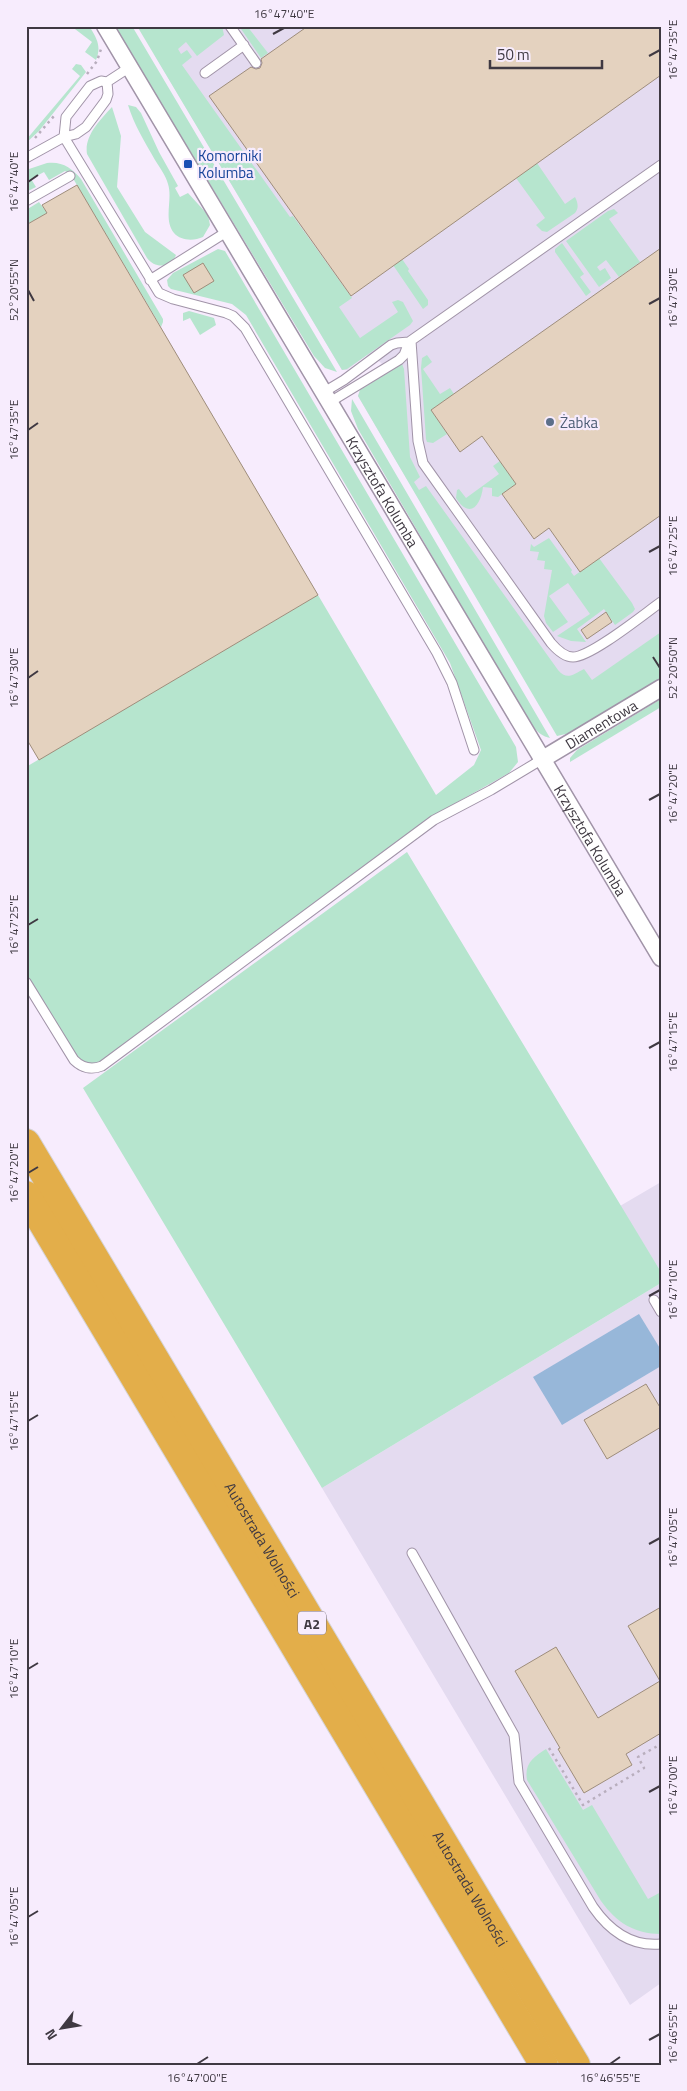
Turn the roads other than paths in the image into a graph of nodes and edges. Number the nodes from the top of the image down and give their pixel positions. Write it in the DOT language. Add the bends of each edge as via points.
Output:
graph roads {
  1 [pos="105,26"];
  2 [pos="230,26"];
  3 [pos="244,46"];
  4 [pos="256,63"];
  5 [pos="130,67"];
  6 [pos="205,74"];
  7 [pos="107,82"];
  8 [pos="64,137"];
  9 [pos="26,158"];
  10 [pos="661,165"];
  11 [pos="70,176"];
  12 [pos="26,201"];
  13 [pos="228,231"];
  14 [pos="150,280"];
  15 [pos="410,342"];
  16 [pos="327,397"];
  17 [pos="661,602"];
  18 [pos="661,688"];
  19 [pos="474,750"];
  20 [pos="542,760"];
  21 [pos="661,958"];
  22 [pos="26,982"];
  23 [pos="26,1143"];
  24 [pos="26,1195"];
  25 [pos="654,1300"];
  26 [pos="661,1312"];
  27 [pos="412,1553"];
  28 [pos="661,1944"];
  29 [pos="544,2065"];
  30 [pos="576,2065"];
  1 -- 5 [label="street, Krzysztofa Kolumba"];
  2 -- 3 [label="lane"];
  3 -- 4 [label="lane"];
  3 -- 6 [label="lane"];
  5 -- 7 [label="lane"];
  5 -- 13 [label="street, Krzysztofa Kolumba"];
  7 -- 8 [label="lane" via="108,94 103,105 81,131"];
  7 -- 8 [label="lane" via="90,86 72,109 64,123"];
  8 -- 9 [label="lane"];
  8 -- 14 [label="lane"];
  10 -- 15 [label="lane"];
  11 -- 12 [label="lane"];
  13 -- 14 [label="lane"];
  13 -- 16 [label="street, Krzysztofa Kolumba"];
  14 -- 19 [label="lane" via="164,296 226,313 245,328 437,653 452,683"];
  15 -- 16 [label="lane" via="391,345"];
  15 -- 16 [label="lane" via="399,360"];
  15 -- 17 [label="lane" via="418,441 423,463 550,644 568,656 580,656"];
  16 -- 20 [label="street, Krzysztofa Kolumba"];
  18 -- 20 [label="street, Diamentowa"];
  20 -- 21 [label="street, Krzysztofa Kolumba"];
  20 -- 22 [label="lane" via="434,820 102,1066 86,1068 74,1060"];
  23 -- 30 [label="highway, Autostrada Wolności / A2"];
  24 -- 29 [label="highway, Autostrada Wolności / A2"];
  25 -- 26 [label="lane"];
  27 -- 28 [label="lane" via="514,1735 519,1782 593,1907 607,1925 623,1936 645,1944"];
}
